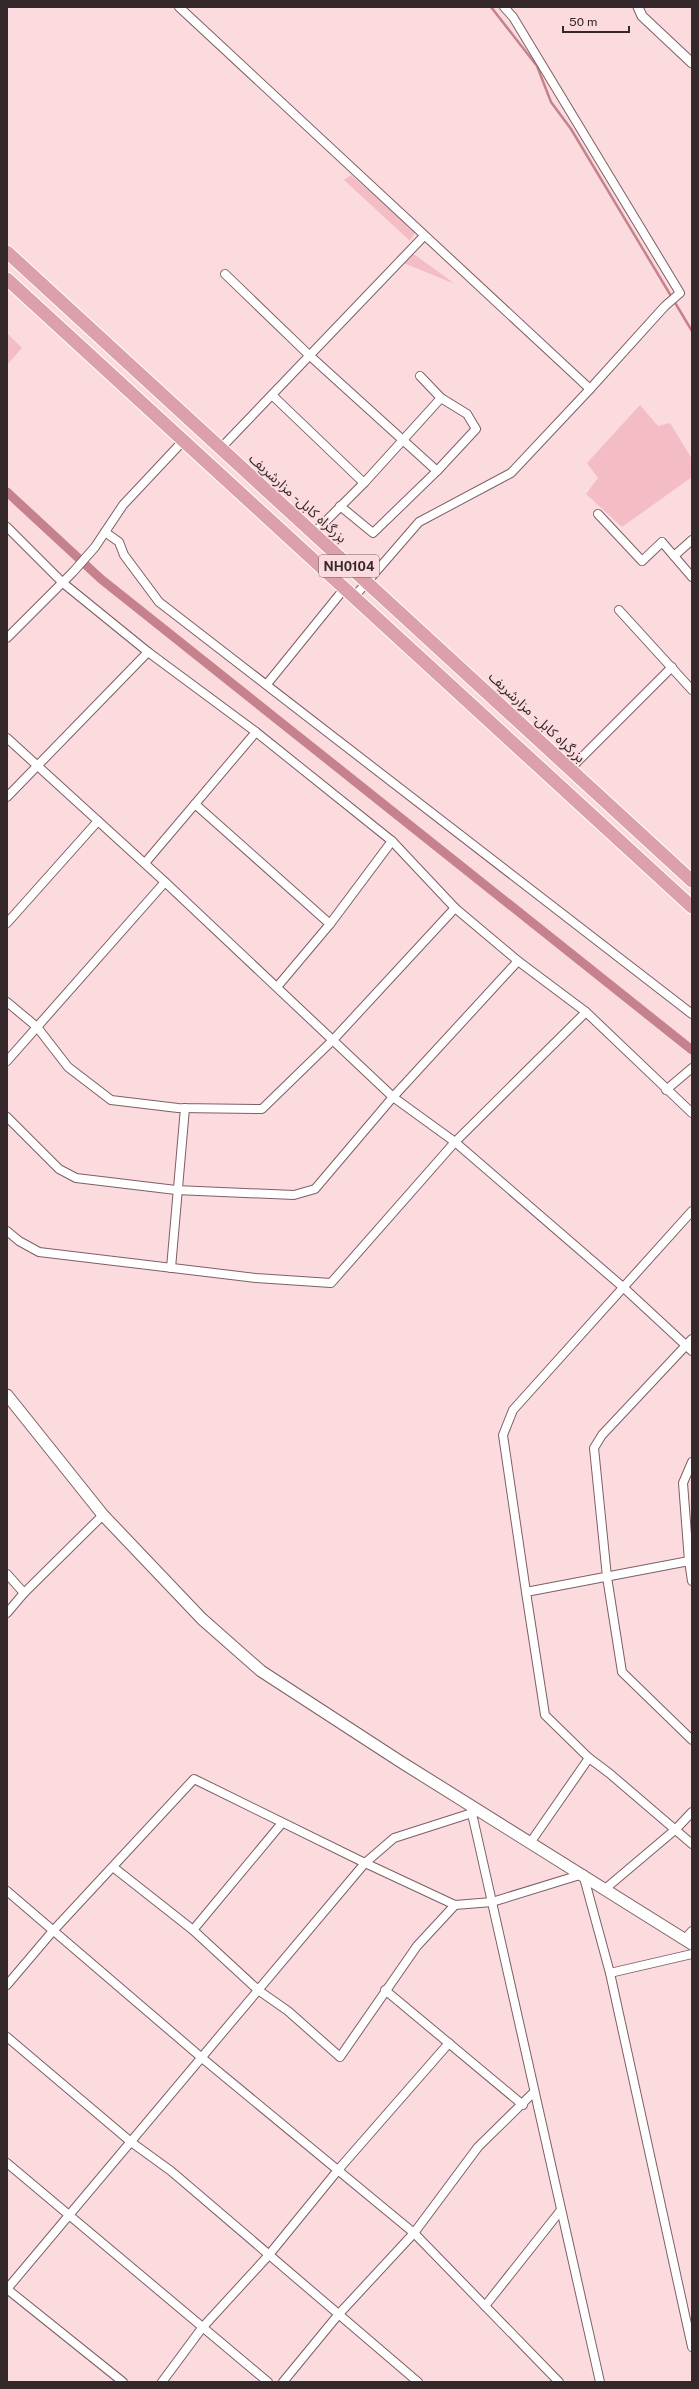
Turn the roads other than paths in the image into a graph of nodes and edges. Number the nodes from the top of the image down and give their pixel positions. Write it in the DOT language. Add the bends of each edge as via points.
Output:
graph roads {
  1 [pos="179,7"];
  2 [pos="504,7"];
  3 [pos="638,7"];
  4 [pos="692,63"];
  5 [pos="424,236"];
  6 [pos="7,252"];
  7 [pos="225,274"];
  8 [pos="7,278"];
  9 [pos="310,355"];
  10 [pos="420,376"];
  11 [pos="590,389"];
  12 [pos="272,395"];
  13 [pos="441,398"];
  14 [pos="403,438"];
  15 [pos="184,440"];
  16 [pos="221,448"];
  17 [pos="437,471"];
  18 [pos="364,483"];
  19 [pos="340,506"];
  20 [pos="598,514"];
  21 [pos="7,527"];
  22 [pos="105,532"];
  23 [pos="314,533"];
  24 [pos="692,540"];
  25 [pos="674,556"];
  26 [pos="692,577"];
  27 [pos="63,583"];
  28 [pos="367,583"];
  29 [pos="349,593"];
  30 [pos="620,610"];
  31 [pos="7,638"];
  32 [pos="148,652"];
  33 [pos="672,667"];
  34 [pos="267,684"];
  35 [pos="692,690"];
  36 [pos="256,732"];
  37 [pos="7,738"];
  38 [pos="36,764"];
  39 [pos="570,769"];
  40 [pos="7,796"];
  41 [pos="195,804"];
  42 [pos="98,821"];
  43 [pos="392,841"];
  44 [pos="145,864"];
  45 [pos="692,880"];
  46 [pos="165,882"];
  47 [pos="692,907"];
  48 [pos="455,908"];
  49 [pos="7,923"];
  50 [pos="330,924"];
  51 [pos="518,961"];
  52 [pos="277,987"];
  53 [pos="7,1002"];
  54 [pos="586,1012"];
  55 [pos="692,1014"];
  56 [pos="37,1027"];
  57 [pos="333,1040"];
  58 [pos="7,1061"];
  59 [pos="692,1068"];
  60 [pos="666,1090"];
  61 [pos="393,1097"];
  62 [pos="184,1108"];
  63 [pos="692,1112"];
  64 [pos="7,1116"];
  65 [pos="455,1142"];
  66 [pos="176,1190"];
  67 [pos="692,1211"];
  68 [pos="7,1231"];
  69 [pos="170,1268"];
  70 [pos="624,1288"];
  71 [pos="692,1339"];
  72 [pos="689,1348"];
  73 [pos="7,1394"];
  74 [pos="692,1462"];
  75 [pos="103,1516"];
  76 [pos="688,1561"];
  77 [pos="7,1574"];
  78 [pos="607,1577"];
  79 [pos="692,1581"];
  80 [pos="526,1592"];
  81 [pos="24,1593"];
  82 [pos="7,1613"];
  83 [pos="692,1740"];
  84 [pos="589,1758"];
  85 [pos="471,1809"];
  86 [pos="692,1812"];
  87 [pos="282,1823"];
  88 [pos="676,1829"];
  89 [pos="530,1843"];
  90 [pos="692,1844"];
  91 [pos="365,1864"];
  92 [pos="113,1867"];
  93 [pos="583,1874"];
  94 [pos="605,1890"];
  95 [pos="7,1891"];
  96 [pos="492,1902"];
  97 [pos="455,1905"];
  98 [pos="193,1930"];
  99 [pos="52,1932"];
  100 [pos="690,1938"];
  101 [pos="692,1954"];
  102 [pos="610,1974"];
  103 [pos="7,1985"];
  104 [pos="258,1990"];
  105 [pos="385,1990"];
  106 [pos="7,2037"];
  107 [pos="449,2043"];
  108 [pos="202,2058"];
  109 [pos="534,2092"];
  110 [pos="523,2105"];
  111 [pos="131,2142"];
  112 [pos="7,2163"];
  113 [pos="338,2170"];
  114 [pos="561,2210"];
  115 [pos="69,2216"];
  116 [pos="414,2233"];
  117 [pos="268,2256"];
  118 [pos="7,2289"];
  119 [pos="485,2306"];
  120 [pos="338,2315"];
  121 [pos="202,2328"];
  122 [pos="692,2347"];
  123 [pos="598,2381"];
  124 [pos="123,2382"];
  125 [pos="162,2382"];
  126 [pos="268,2382"];
  127 [pos="283,2382"];
  128 [pos="418,2382"];
  129 [pos="559,2382"];
  1 -- 5 [label="street" via="334,149"];
  2 -- 11 [label="street" via="513,17 680,293 665,306"];
  3 -- 4 [label="street" via="642,16"];
  5 -- 9 [label="street"];
  5 -- 11 [label="street"];
  6 -- 16 [label="highway, بزرگراه کابل - مزارشریف / NH0104"];
  7 -- 9 [label="street"];
  8 -- 15 [label="highway, NH0104"];
  9 -- 12 [label="street"];
  9 -- 14 [label="street"];
  10 -- 13 [label="street"];
  11 -- 28 [label="street" via="511,473 419,522"];
  12 -- 16 [label="street"];
  12 -- 18 [label="street"];
  13 -- 14 [label="street"];
  13 -- 17 [label="street" via="467,414 476,429"];
  14 -- 17 [label="street"];
  14 -- 18 [label="street"];
  15 -- 22 [label="street" via="123,505"];
  15 -- 29 [label="highway, NH0104"];
  16 -- 23 [label="highway, بزرگراه کابل - مزارشریف / NH0104"];
  17 -- 19 [label="street" via="373,533"];
  18 -- 19 [label="street"];
  19 -- 23 [label="street"];
  20 -- 25 [label="street" via="642,561 662,542"];
  21 -- 27 [label="street"];
  22 -- 27 [label="street"];
  22 -- 34 [label="street" via="119,542 124,556 160,602"];
  23 -- 28 [label="highway, بزرگراه کابل - مزارشریف / NH0104"];
  24 -- 25 [label="street"];
  25 -- 26 [label="street"];
  27 -- 31 [label="street"];
  27 -- 32 [label="street"];
  28 -- 29 [label="street"];
  28 -- 39 [label="highway, بزرگراه کابل - مزارشریف / NH0104"];
  29 -- 34 [label="street"];
  29 -- 47 [label="highway, NH0104"];
  30 -- 33 [label="street"];
  32 -- 36 [label="street"];
  32 -- 38 [label="street"];
  33 -- 35 [label="street"];
  33 -- 39 [label="street"];
  34 -- 55 [label="street"];
  36 -- 41 [label="street"];
  36 -- 43 [label="street"];
  37 -- 38 [label="street"];
  38 -- 40 [label="street"];
  38 -- 42 [label="street"];
  39 -- 45 [label="highway, بزرگراه کابل - مزارشریف / NH0104"];
  41 -- 44 [label="street"];
  41 -- 50 [label="street"];
  42 -- 44 [label="street"];
  42 -- 49 [label="street"];
  43 -- 48 [label="street"];
  43 -- 50 [label="street"];
  44 -- 46 [label="street"];
  46 -- 52 [label="street"];
  46 -- 56 [label="street"];
  48 -- 51 [label="street"];
  48 -- 57 [label="street"];
  50 -- 52 [label="street"];
  51 -- 54 [label="street"];
  51 -- 61 [label="street"];
  52 -- 57 [label="street"];
  53 -- 56 [label="street"];
  54 -- 60 [label="street"];
  54 -- 65 [label="street"];
  56 -- 58 [label="street"];
  56 -- 62 [label="street" via="68,1067 111,1100"];
  57 -- 61 [label="street"];
  57 -- 62 [label="street" via="262,1109"];
  59 -- 60 [label="street"];
  60 -- 63 [label="street"];
  61 -- 65 [label="street"];
  61 -- 66 [label="street" via="315,1189 294,1195"];
  62 -- 66 [label="street"];
  64 -- 66 [label="street" via="59,1169 76,1178"];
  65 -- 69 [label="street" via="331,1283"];
  65 -- 70 [label="street"];
  66 -- 69 [label="street"];
  67 -- 70 [label="street"];
  68 -- 69 [label="street" via="19,1242 39,1252"];
  70 -- 72 [label="street"];
  70 -- 80 [label="street" via="512,1410 503,1435"];
  71 -- 72 [label="street"];
  72 -- 78 [label="street" via="602,1435 594,1448"];
  73 -- 75 [label="main road"];
  74 -- 76 [label="street" via="683,1483"];
  75 -- 81 [label="street"];
  75 -- 85 [label="main road" via="202,1619 262,1671"];
  76 -- 78 [label="street"];
  76 -- 79 [label="street"];
  77 -- 81 [label="street"];
  78 -- 80 [label="street"];
  78 -- 83 [label="street" via="622,1672"];
  80 -- 84 [label="street" via="545,1715"];
  81 -- 82 [label="street"];
  84 -- 88 [label="street"];
  84 -- 89 [label="street"];
  85 -- 89 [label="main road"];
  85 -- 91 [label="street" via="394,1838"];
  85 -- 96 [label="street"];
  86 -- 88 [label="street"];
  87 -- 91 [label="street"];
  87 -- 92 [label="street" via="194,1779"];
  87 -- 98 [label="street"];
  88 -- 90 [label="street"];
  88 -- 94 [label="street"];
  89 -- 93 [label="main road"];
  91 -- 97 [label="street"];
  91 -- 104 [label="street"];
  92 -- 98 [label="street"];
  92 -- 99 [label="street"];
  93 -- 94 [label="main road"];
  93 -- 96 [label="street"];
  93 -- 102 [label="street"];
  94 -- 100 [label="main road"];
  95 -- 99 [label="street"];
  96 -- 97 [label="street"];
  96 -- 109 [label="street"];
  97 -- 105 [label="street" via="417,1946"];
  98 -- 104 [label="street"];
  99 -- 103 [label="street"];
  99 -- 108 [label="street"];
  101 -- 102 [label="street"];
  102 -- 122 [label="street"];
  104 -- 105 [label="street" via="340,2057"];
  104 -- 108 [label="street"];
  105 -- 107 [label="street"];
  106 -- 111 [label="street"];
  107 -- 110 [label="street"];
  107 -- 113 [label="street"];
  108 -- 111 [label="street"];
  108 -- 113 [label="street"];
  109 -- 110 [label="street"];
  109 -- 114 [label="street"];
  110 -- 116 [label="street" via="478,2147"];
  111 -- 115 [label="street"];
  111 -- 117 [label="street" via="171,2171"];
  112 -- 115 [label="street"];
  113 -- 116 [label="street"];
  113 -- 117 [label="street"];
  114 -- 119 [label="street"];
  114 -- 123 [label="street"];
  115 -- 118 [label="street"];
  115 -- 121 [label="street"];
  116 -- 119 [label="street"];
  116 -- 120 [label="street"];
  117 -- 120 [label="street"];
  117 -- 121 [label="street"];
  118 -- 124 [label="street"];
  119 -- 129 [label="street"];
  120 -- 127 [label="street"];
  120 -- 128 [label="street"];
  121 -- 125 [label="street"];
  121 -- 126 [label="street"];
}
